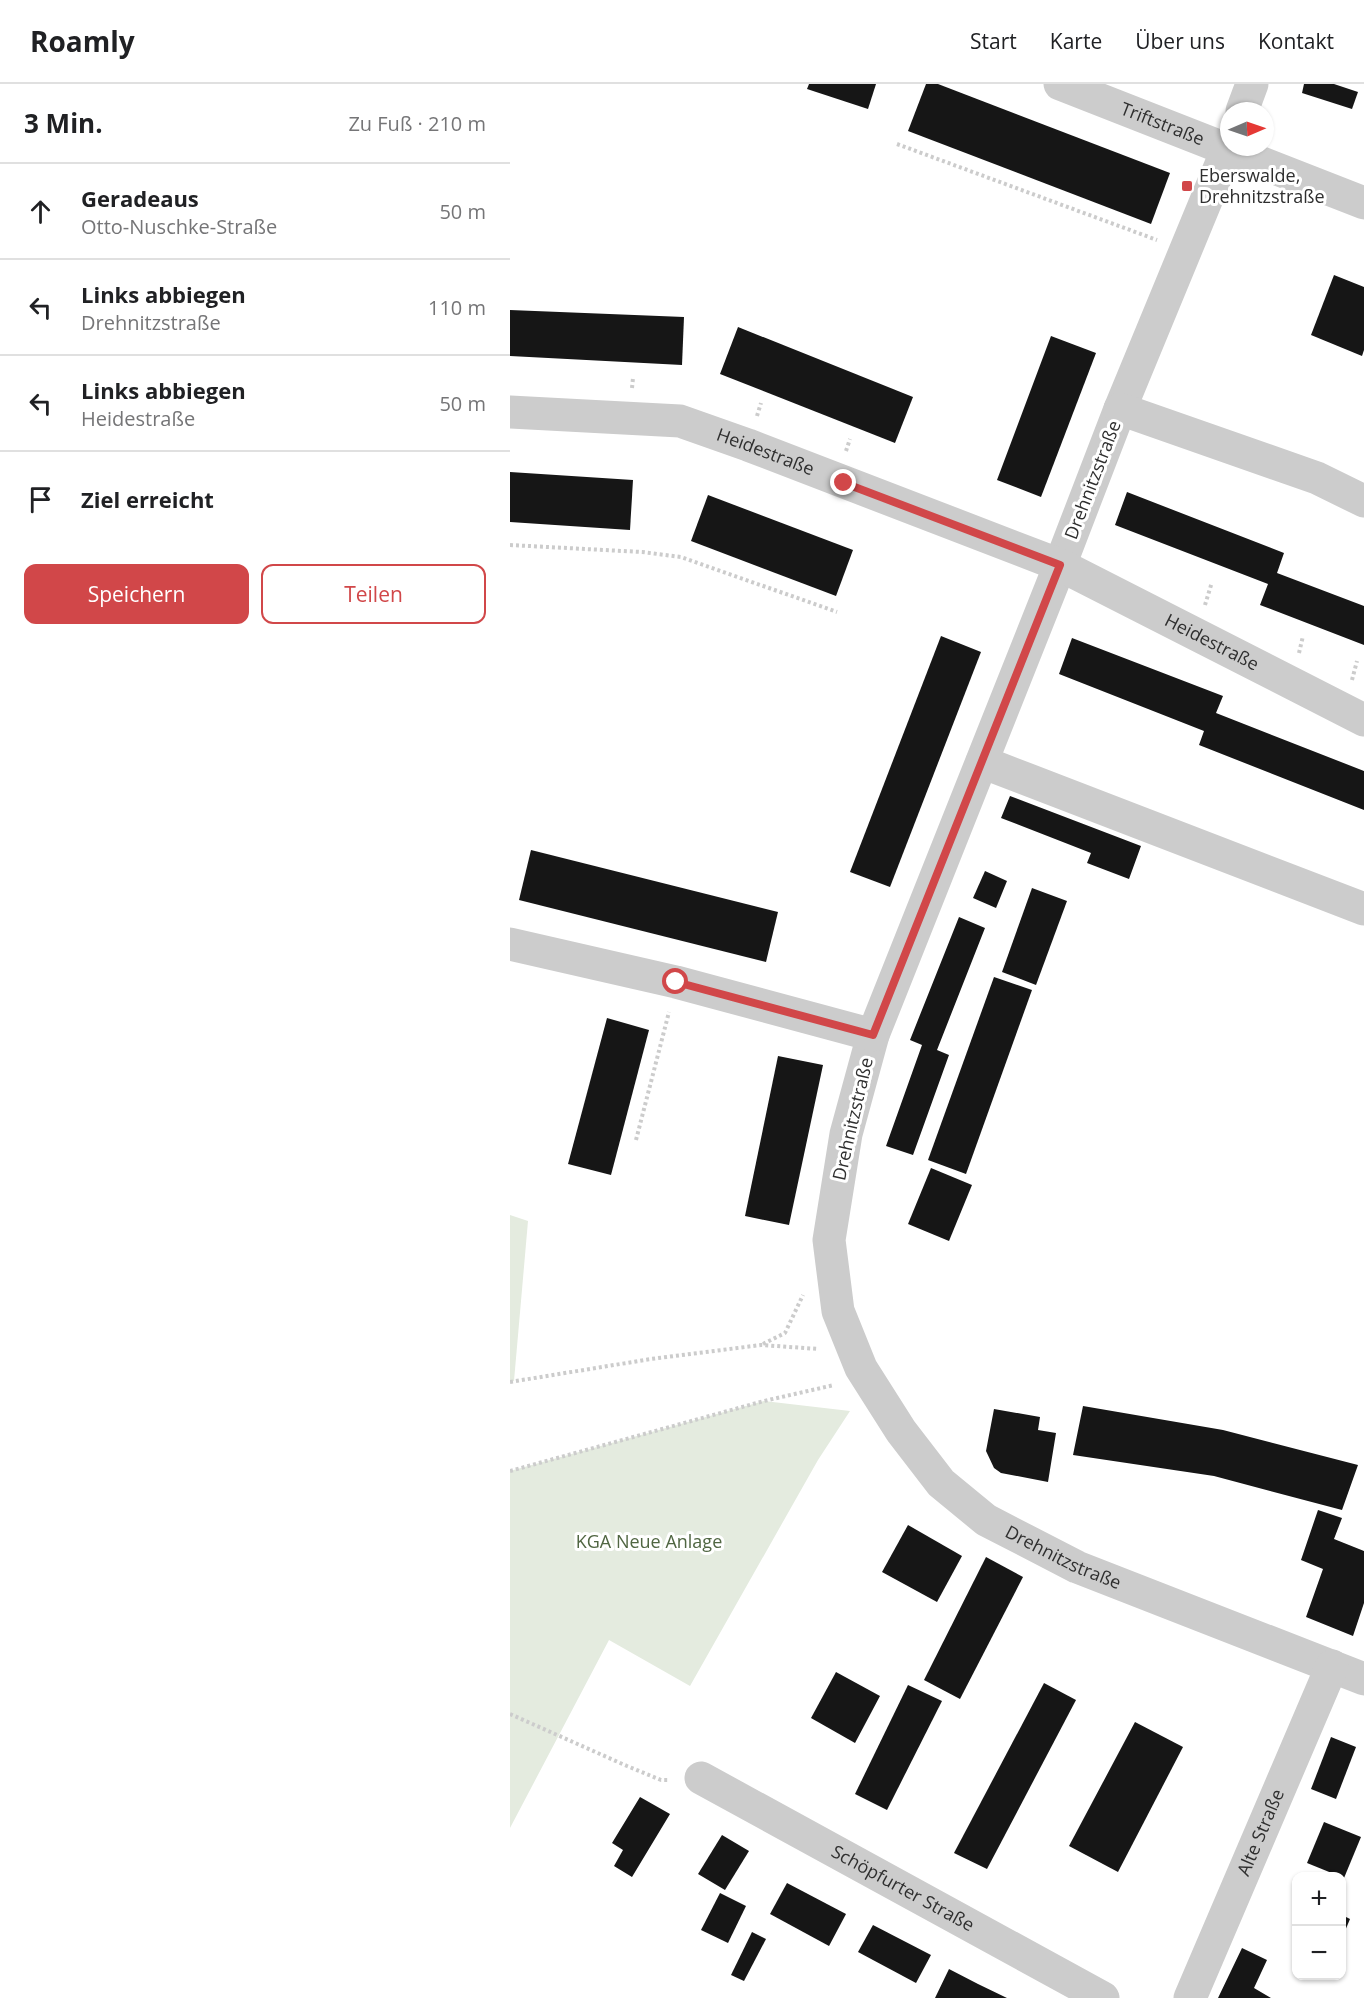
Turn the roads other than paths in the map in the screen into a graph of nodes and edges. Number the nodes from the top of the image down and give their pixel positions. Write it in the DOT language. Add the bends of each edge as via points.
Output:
graph roads {
  1 [pos="1060,84"];
  2 [pos="1252,84"];
  3 [pos="1245,102"];
  4 [pos="1220,145"];
  5 [pos="1225,156"];
  6 [pos="1248,156"];
  7 [pos="1364,203"];
  8 [pos="1120,409"];
  9 [pos="510,412"];
  10 [pos="1364,501"];
  11 [pos="1060,565"];
  12 [pos="1364,720"];
  13 [pos="982,762"];
  14 [pos="1364,909"];
  15 [pos="510,944"];
  16 [pos="873,1035"];
  17 [pos="1332,1666"];
  18 [pos="1364,1678"];
  19 [pos="701,1778"];
  20 [pos="1103,1998"];
  21 [pos="1190,1998"];
  1 -- 4 [label="street, Triftstraße"];
  2 -- 3 [label="street"];
  5 -- 8 [label="street, Drehnitzstraße"];
  6 -- 7 [label="street, Triftstraße"];
  8 -- 10 [label="street" via="1317,478"];
  8 -- 11 [label="street, Drehnitzstraße"];
  9 -- 11 [label="street, Heidestraße" via="680,421"];
  11 -- 12 [label="street, Heidestraße"];
  11 -- 13 [label="street, Drehnitzstraße"];
  13 -- 14 [label="street"];
  13 -- 16 [label="street, Drehnitzstraße"];
  15 -- 16 [label="street" via="676,982"];
  16 -- 17 [label="street, Drehnitzstraße" via="846,1134 829,1240 838,1311 861,1366 901,1431 941,1483 986,1520 1077,1568"];
  17 -- 18 [label="street, Drehnitzstraße"];
  17 -- 21 [label="street, Alte Straße"];
  19 -- 20 [label="street, Schöpfurter Straße"];
}
